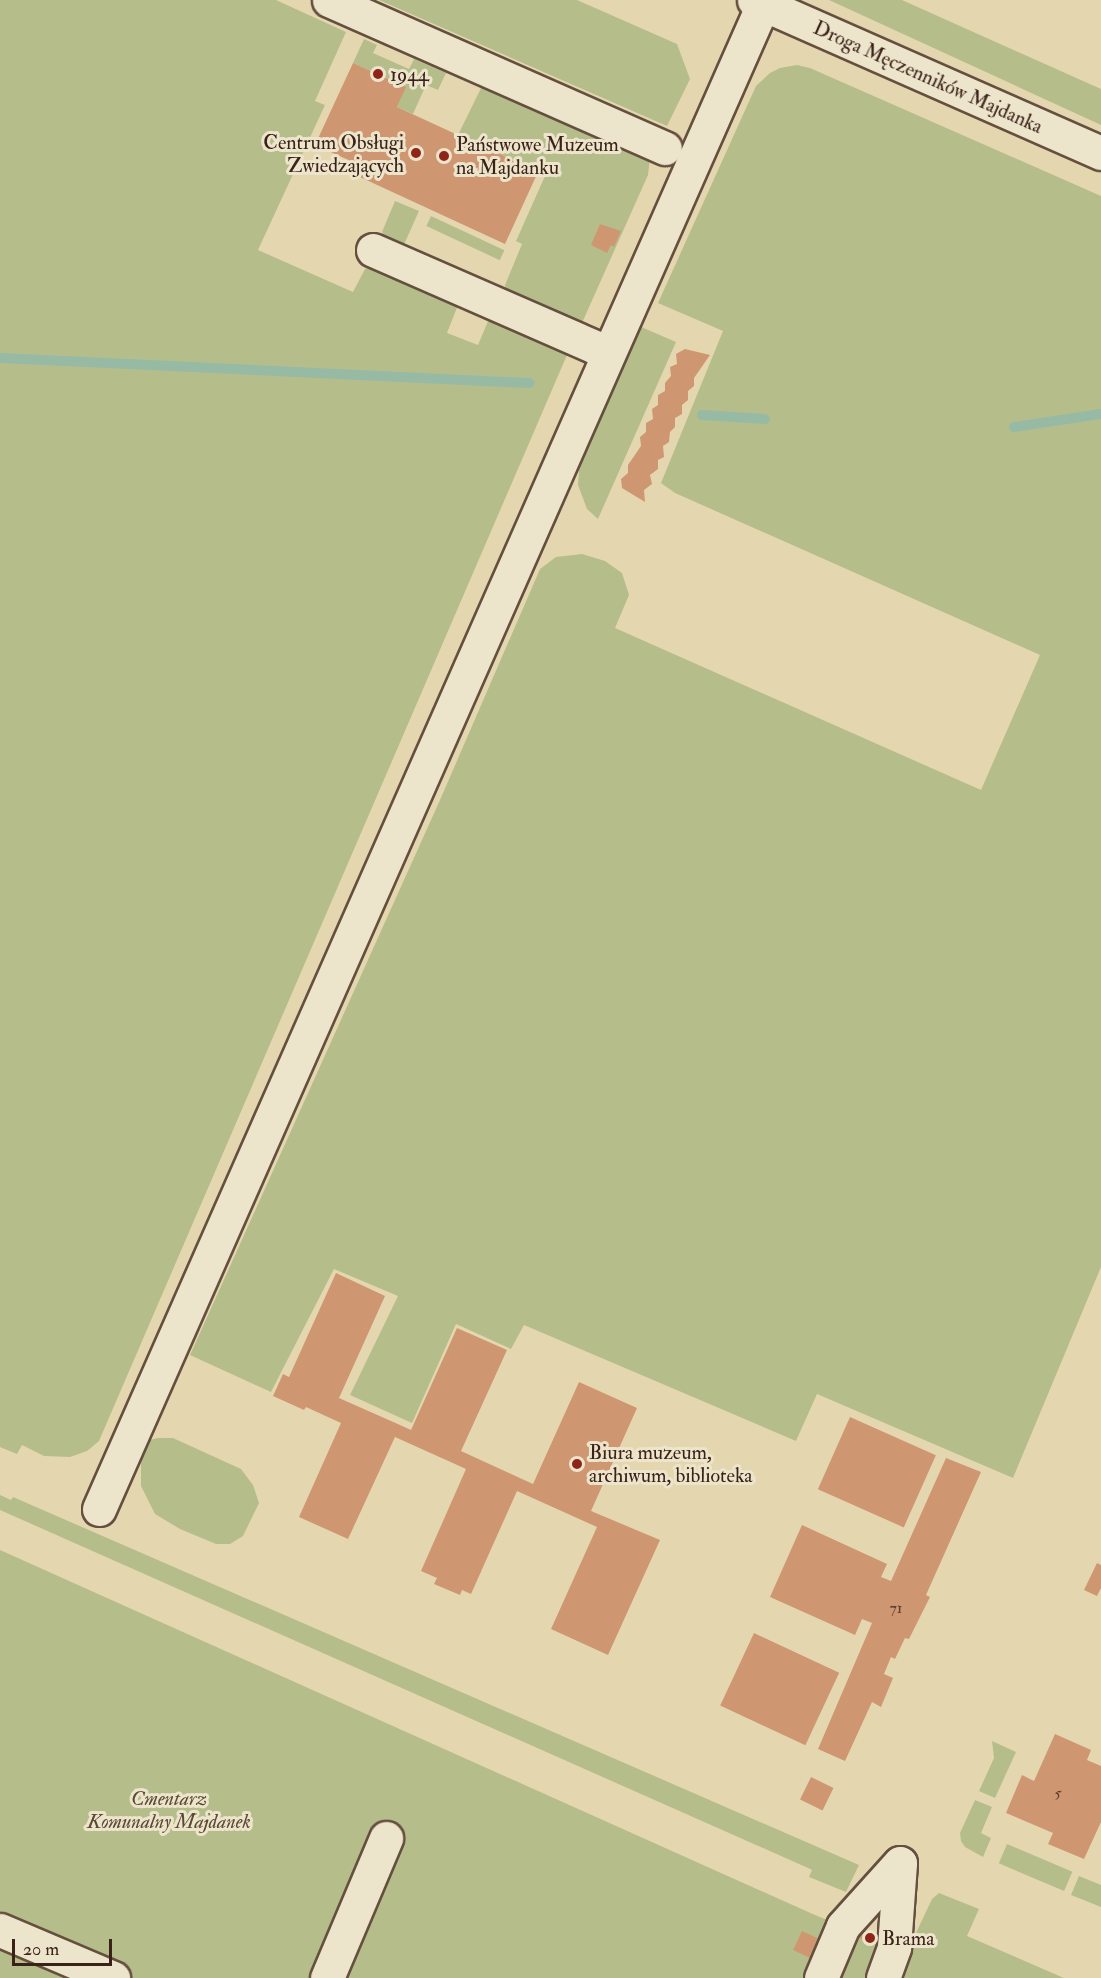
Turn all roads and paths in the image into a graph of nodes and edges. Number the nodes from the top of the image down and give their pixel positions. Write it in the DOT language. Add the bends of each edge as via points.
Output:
graph roads {
  1 [pos="329,0"];
  2 [pos="761,1"];
  3 [pos="664,148"];
  4 [pos="1101,153"];
  5 [pos="373,250"];
  6 [pos="609,353"];
  7 [pos="99,1509"];
  8 [pos="386,1838"];
  9 [pos="0,1930"];
  10 [pos="113,1978"];
  11 [pos="327,1978"];
  12 [pos="821,1978"];
  13 [pos="883,1978"];
  1 -- 3 [label="street"];
  2 -- 4 [label="street, Droga Męczenników Majdanka"];
  2 -- 6 [label="street"];
  5 -- 6 [label="street"];
  6 -- 7 [label="street"];
  8 -- 11 [label="street"];
  9 -- 10 [label="street"];
  12 -- 13 [label="street" via="843,1926 900,1863 894,1947"];
}
